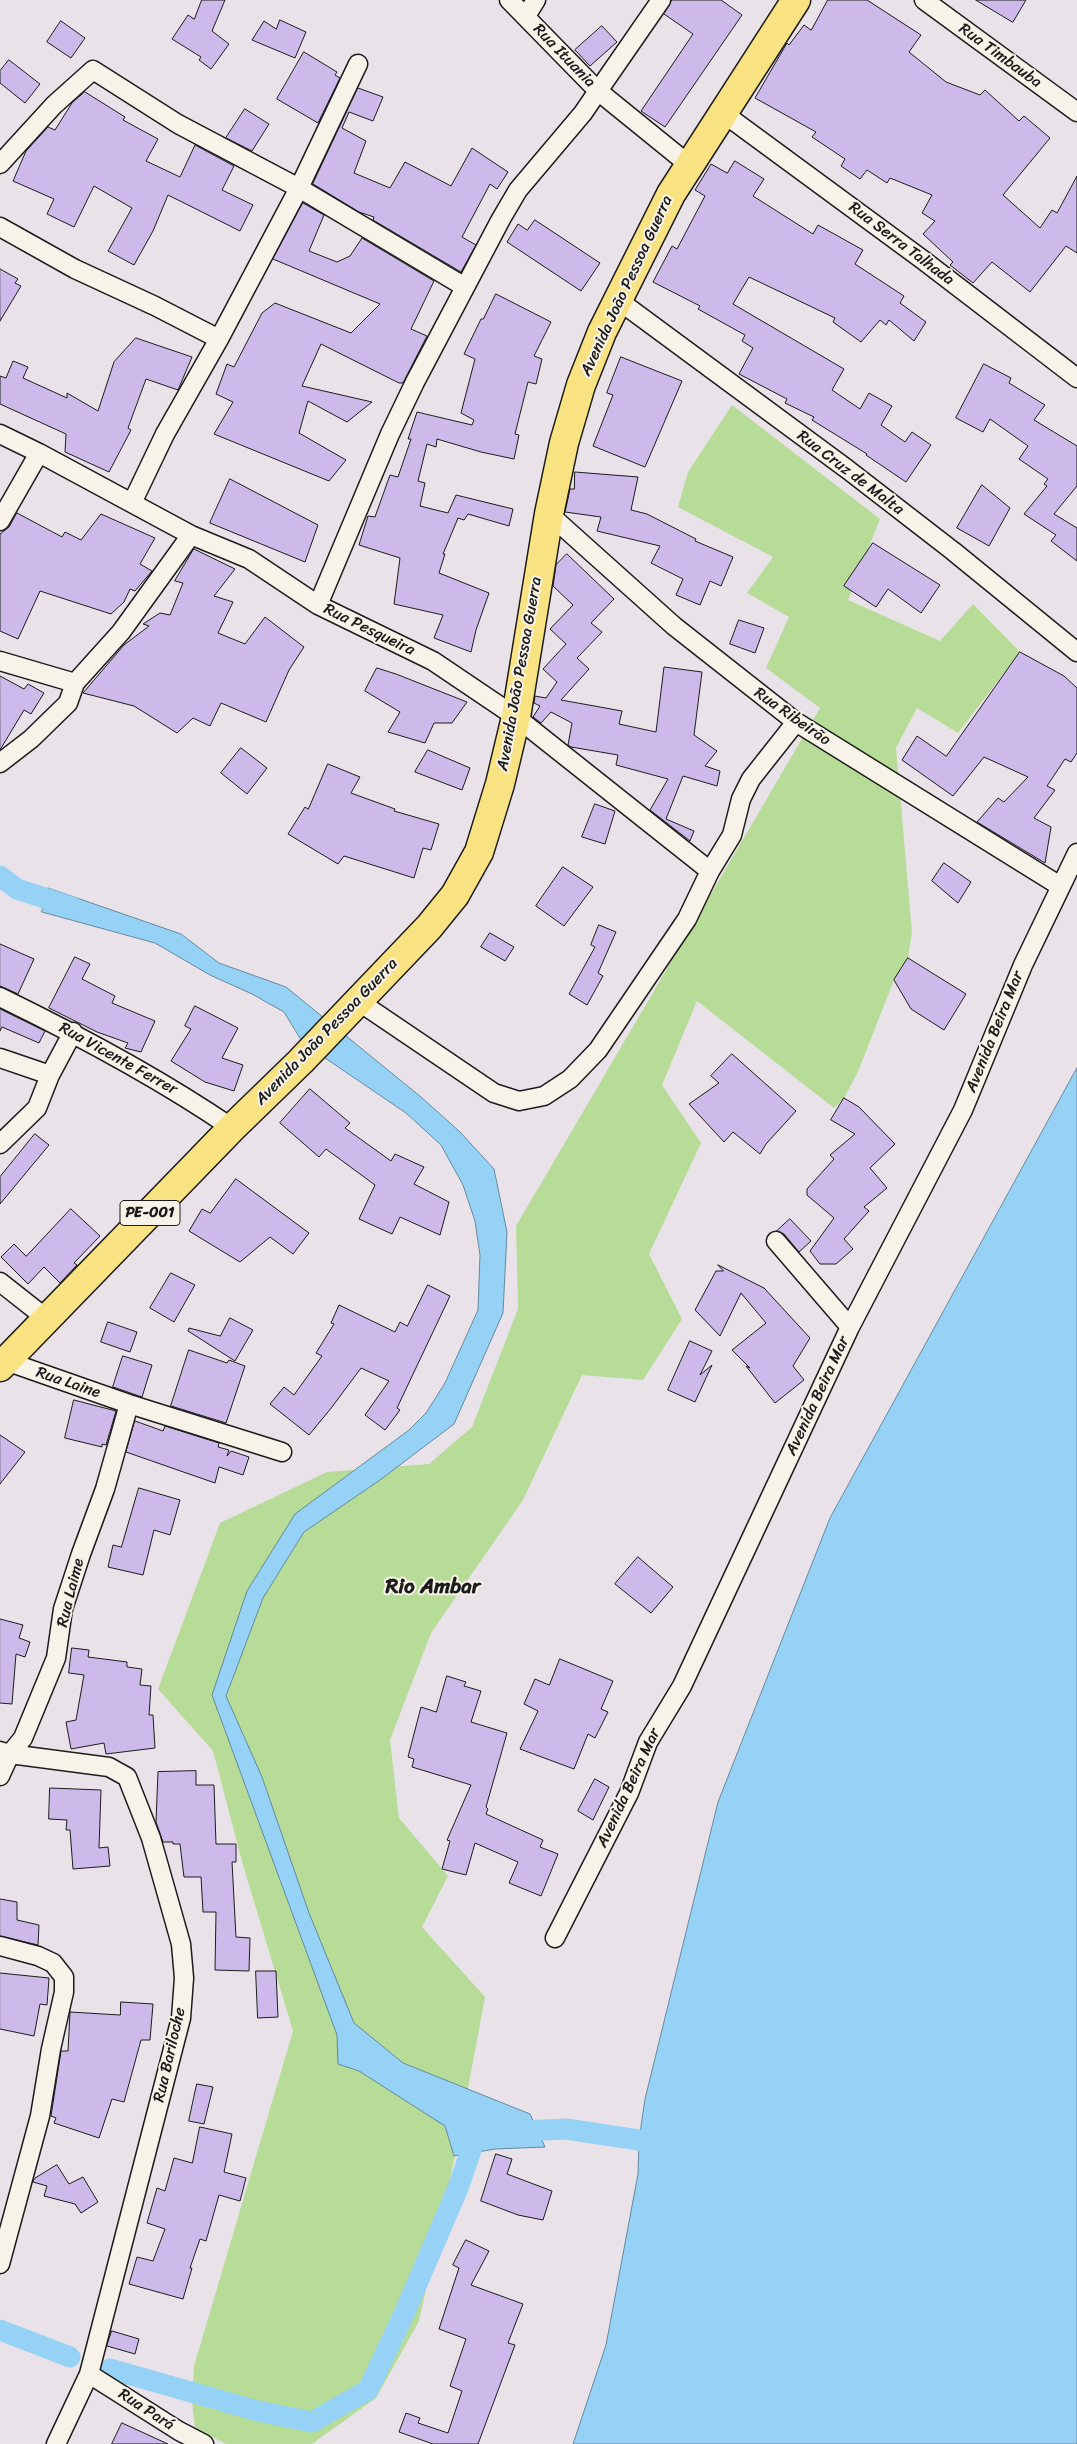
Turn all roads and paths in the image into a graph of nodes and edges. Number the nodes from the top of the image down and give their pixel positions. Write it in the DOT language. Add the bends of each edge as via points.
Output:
graph roads {
  1 [pos="509,0"];
  2 [pos="536,0"];
  3 [pos="661,0"];
  4 [pos="796,0"];
  5 [pos="924,0"];
  6 [pos="526,16"];
  7 [pos="358,64"];
  8 [pos="598,91"];
  9 [pos="1077,112"];
  10 [pos="723,113"];
  11 [pos="0,164"];
  12 [pos="688,164"];
  13 [pos="299,188"];
  14 [pos="0,227"];
  15 [pos="465,288"];
  16 [pos="618,300"];
  17 [pos="219,340"];
  18 [pos="1077,378"];
  19 [pos="0,434"];
  20 [pos="39,452"];
  21 [pos="132,502"];
  22 [pos="549,514"];
  23 [pos="0,521"];
  24 [pos="191,535"];
  25 [pos="318,605"];
  26 [pos="1077,652"];
  27 [pos="0,662"];
  28 [pos="75,682"];
  29 [pos="516,717"];
  30 [pos="796,722"];
  31 [pos="0,763"];
  32 [pos="1077,853"];
  33 [pos="710,871"];
  34 [pos="1060,886"];
  35 [pos="0,997"];
  36 [pos="358,1001"];
  37 [pos="73,1032"];
  38 [pos="0,1058"];
  39 [pos="50,1075"];
  40 [pos="232,1128"];
  41 [pos="0,1144"];
  42 [pos="776,1241"];
  43 [pos="0,1282"];
  44 [pos="47,1319"];
  45 [pos="850,1327"];
  46 [pos="3,1364"];
  47 [pos="130,1404"];
  48 [pos="282,1452"];
  49 [pos="5,1752"];
  50 [pos="0,1776"];
  51 [pos="555,1938"];
  52 [pos="0,1946"];
  53 [pos="0,2264"];
  54 [pos="89,2374"];
  55 [pos="56,2444"];
  56 [pos="204,2444"];
  1 -- 6 [label="street, Rua Ituania"];
  2 -- 6 [label="street"];
  3 -- 8 [label="street"];
  4 -- 10 [label="main road, Avenida João Pessoa Guerra"];
  5 -- 9 [label="street, Rua Timbauba"];
  6 -- 8 [label="street, Rua Ituania"];
  7 -- 13 [label="street"];
  8 -- 12 [label="street, Rua Ituania"];
  8 -- 15 [label="street" via="518,190"];
  10 -- 12 [label="main road, Avenida João Pessoa Guerra"];
  10 -- 18 [label="street, Rua Serra Talhada"];
  11 -- 13 [label="street" via="54,105 94,70 178,124"];
  12 -- 16 [label="main road, Avenida João Pessoa Guerra"];
  13 -- 15 [label="street"];
  13 -- 17 [label="street"];
  14 -- 17 [label="street" via="75,269"];
  15 -- 25 [label="street" via="390,434"];
  16 -- 22 [label="main road, Avenida João Pessoa Guerra" via="581,385 564,443"];
  16 -- 26 [label="street, Rua Cruz de Malta" via="847,469"];
  17 -- 21 [label="street" via="165,434"];
  19 -- 20 [label="street, Rua Pesqueira"];
  20 -- 21 [label="street, Rua Pesqueira"];
  20 -- 23 [label="street"];
  21 -- 24 [label="street, Rua Pesqueira"];
  22 -- 29 [label="main road, Avenida João Pessoa Guerra"];
  22 -- 30 [label="street, Rua Ribeirão" via="674,626"];
  24 -- 25 [label="street, Rua Pesqueira" via="249,559"];
  24 -- 28 [label="street" via="121,632"];
  25 -- 29 [label="street, Rua Pesqueira" via="433,661"];
  27 -- 28 [label="street"];
  28 -- 31 [label="street" via="68,703 31,739"];
  29 -- 33 [label="street, Rua Pesqueira"];
  29 -- 36 [label="main road, Avenida João Pessoa Guerra" via="492,815 479,852 455,895 429,928"];
  30 -- 33 [label="street" via="751,779 741,799 732,835"];
  30 -- 34 [label="street, Rua Ribeirão"];
  32 -- 34 [label="street, Avenida Beira Mar"];
  33 -- 36 [label="street" via="687,919 598,1050 570,1079 544,1096 519,1101 494,1094"];
  34 -- 45 [label="street, Avenida Beira Mar" via="1000,1017 963,1110"];
  35 -- 37 [label="street, Rua Vicente Ferrer"];
  36 -- 40 [label="main road, Avenida João Pessoa Guerra / PE-001"];
  37 -- 39 [label="street"];
  37 -- 40 [label="street, Rua Vicente Ferrer"];
  38 -- 39 [label="street"];
  39 -- 41 [label="street" via="37,1108"];
  40 -- 44 [label="main road, Avenida João Pessoa Guerra / PE-001"];
  42 -- 45 [label="street"];
  43 -- 44 [label="street"];
  44 -- 46 [label="main road, Avenida João Pessoa Guerra / PE-001"];
  45 -- 51 [label="street, Avenida Beira Mar" via="682,1686 648,1742 629,1793"];
  46 -- 47 [label="street, Rua Laine"];
  47 -- 48 [label="street, Rua Laine"];
  47 -- 49 [label="street, Rua Laime" via="105,1489 63,1608 56,1658 23,1738"];
  49 -- 50 [label="street, Rua Laime"];
  49 -- 54 [label="street, Rua Bariloche" via="109,1767 127,1777 151,1838 181,1944 184,1978 181,2018"];
  52 -- 53 [label="street" via="38,1956 54,1964 64,1977 64,1992 40,2116"];
  54 -- 55 [label="street, Rua Bariloche"];
  54 -- 56 [label="street, Rua Pará"];
}
